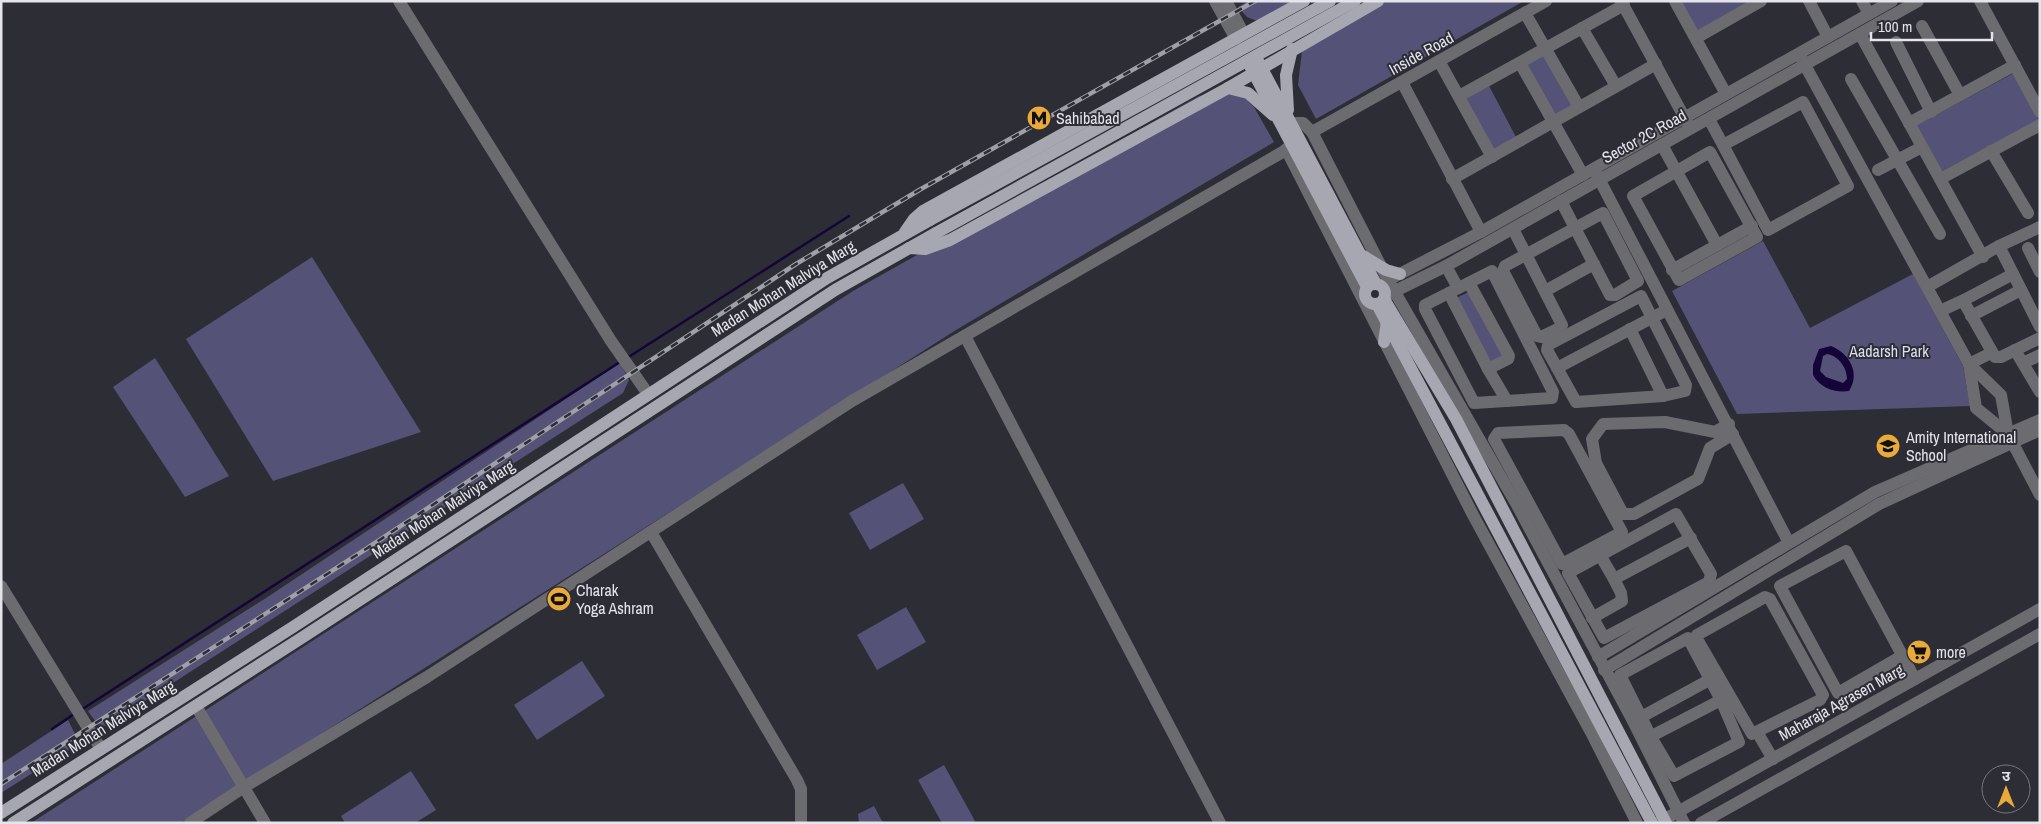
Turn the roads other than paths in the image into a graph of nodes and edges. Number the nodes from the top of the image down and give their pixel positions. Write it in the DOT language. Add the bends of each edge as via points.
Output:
graph roads {
  1 [pos="399,1"];
  2 [pos="1215,1"];
  3 [pos="1226,1"];
  4 [pos="1304,1"];
  5 [pos="1330,1"];
  6 [pos="1355,1"];
  7 [pos="1378,1"];
  8 [pos="1546,1"];
  9 [pos="1675,1"];
  10 [pos="1761,1"];
  11 [pos="1808,1"];
  12 [pos="1862,1"];
  13 [pos="1892,1"];
  14 [pos="1980,1"];
  15 [pos="1622,3"];
  16 [pos="1912,3"];
  17 [pos="1525,13"];
  18 [pos="1869,14"];
  19 [pos="1922,26"];
  20 [pos="1582,28"];
  21 [pos="1860,34"];
  22 [pos="1240,37"];
  23 [pos="1828,37"];
  24 [pos="1696,38"];
  25 [pos="1896,42"];
  26 [pos="1546,48"];
  27 [pos="1292,49"];
  28 [pos="1802,59"];
  29 [pos="1439,61"];
  30 [pos="1520,62"];
  31 [pos="1656,64"];
  32 [pos="2015,66"];
  33 [pos="1258,70"];
  34 [pos="1851,79"];
  35 [pos="1402,82"];
  36 [pos="1616,86"];
  37 [pos="1228,88"];
  38 [pos="1726,94"];
  39 [pos="1960,95"];
  40 [pos="1459,96"];
  41 [pos="1579,107"];
  42 [pos="1931,112"];
  43 [pos="2040,112"];
  44 [pos="1709,118"];
  45 [pos="1287,121"];
  46 [pos="1553,122"];
  47 [pos="1688,123"];
  48 [pos="1909,123"];
  49 [pos="2040,125"];
  50 [pos="1312,132"];
  51 [pos="1662,145"];
  52 [pos="1723,145"];
  53 [pos="1922,147"];
  54 [pos="1289,148"];
  55 [pos="1991,151"];
  56 [pos="1492,157"];
  57 [pos="1896,161"];
  58 [pos="1676,170"];
  59 [pos="1878,170"];
  60 [pos="1592,175"];
  61 [pos="1452,179"];
  62 [pos="1940,179"];
  63 [pos="1561,202"];
  64 [pos="2028,214"];
  65 [pos="1752,226"];
  66 [pos="2040,227"];
  67 [pos="1575,228"];
  68 [pos="1513,229"];
  69 [pos="1481,232"];
  70 [pos="904,234"];
  71 [pos="1940,234"];
  72 [pos="1717,245"];
  73 [pos="1999,246"];
  74 [pos="909,248"];
  75 [pos="2028,248"];
  76 [pos="1526,255"];
  77 [pos="1363,256"];
  78 [pos="1983,257"];
  79 [pos="1594,264"];
  80 [pos="1446,266"];
  81 [pos="1382,268"];
  82 [pos="1672,270"];
  83 [pos="2040,272"];
  84 [pos="1400,274"];
  85 [pos="2013,274"];
  86 [pos="1378,284"];
  87 [pos="1927,287"];
  88 [pos="1459,288"];
  89 [pos="2022,290"];
  90 [pos="1545,291"];
  91 [pos="1385,298"];
  92 [pos="1964,300"];
  93 [pos="1667,310"];
  94 [pos="1940,311"];
  95 [pos="1971,316"];
  96 [pos="1653,317"];
  97 [pos="1387,321"];
  98 [pos="2040,327"];
  99 [pos="1630,329"];
  100 [pos="965,336"];
  101 [pos="2040,338"];
  102 [pos="1384,342"];
  103 [pos="2015,350"];
  104 [pos="1991,353"];
  105 [pos="2040,356"];
  106 [pos="1969,364"];
  107 [pos="2023,364"];
  108 [pos="1557,368"];
  109 [pos="1488,369"];
  110 [pos="2040,392"];
  111 [pos="648,394"];
  112 [pos="1662,396"];
  113 [pos="1508,401"];
  114 [pos="2040,420"];
  115 [pos="1731,429"];
  116 [pos="2040,430"];
  117 [pos="2010,438"];
  118 [pos="2040,495"];
  119 [pos="1522,502"];
  120 [pos="650,532"];
  121 [pos="1691,538"];
  122 [pos="1788,541"];
  123 [pos="1600,555"];
  124 [pos="1614,579"];
  125 [pos="1564,581"];
  126 [pos="1,586"];
  127 [pos="2040,609"];
  128 [pos="1592,618"];
  129 [pos="2040,634"];
  130 [pos="1902,656"];
  131 [pos="1598,657"];
  132 [pos="1604,670"];
  133 [pos="1711,679"];
  134 [pos="1915,679"];
  135 [pos="1721,700"];
  136 [pos="196,706"];
  137 [pos="1637,719"];
  138 [pos="1757,732"];
  139 [pos="1647,739"];
  140 [pos="101,749"];
  141 [pos="1773,759"];
  142 [pos="244,787"];
  143 [pos="1,813"];
  144 [pos="1682,817"];
  145 [pos="1660,822"];
  146 [pos="13,823"];
  147 [pos="190,823"];
  148 [pos="265,823"];
  149 [pos="801,823"];
  150 [pos="1220,823"];
  151 [pos="1637,823"];
  152 [pos="1701,823"];
  1 -- 111 [label="street"];
  2 -- 22 [label="street"];
  3 -- 22 [label="street"];
  4 -- 22 [label="main road"];
  5 -- 70 [label="main road, Madan Mohan Malviya Marg, bridge"];
  6 -- 74 [label="main road, Madan Mohan Malviya Marg, bridge"];
  7 -- 27 [label="main road"];
  8 -- 17 [label="street, Inside Road"];
  9 -- 24 [label="street"];
  10 -- 24 [label="street"];
  11 -- 23 [label="street"];
  12 -- 18 [label="street"];
  13 -- 18 [label="street, Sector 2C Road"];
  14 -- 32 [label="street"];
  15 -- 20 [label="street"];
  15 -- 31 [label="street"];
  16 -- 21 [label="street, Sector 2C Road"];
  17 -- 26 [label="street"];
  17 -- 29 [label="street, Inside Road"];
  18 -- 23 [label="street, Sector 2C Road"];
  19 -- 39 [label="street"];
  20 -- 26 [label="street"];
  20 -- 36 [label="street"];
  21 -- 28 [label="street, Sector 2C Road"];
  21 -- 48 [label="street"];
  22 -- 33 [label="main road"];
  22 -- 70 [label="main road" via="923,212 908,225"];
  23 -- 28 [label="street, Sector 2C Road"];
  24 -- 38 [label="street"];
  25 -- 42 [label="street"];
  26 -- 30 [label="street"];
  26 -- 41 [label="street"];
  27 -- 33 [label="main road"];
  27 -- 45 [label="main road" via="1286,75"];
  28 -- 38 [label="street, Sector 2C Road"];
  28 -- 44 [label="street, Sector 2C Road"];
  28 -- 87 [label="street"];
  29 -- 35 [label="street, Inside Road"];
  29 -- 40 [label="street"];
  30 -- 40 [label="street"];
  30 -- 46 [label="street"];
  31 -- 36 [label="street"];
  31 -- 47 [label="street"];
  32 -- 39 [label="street"];
  32 -- 43 [label="street"];
  33 -- 37 [label="main road"];
  33 -- 45 [label="main road"];
  34 -- 57 [label="street"];
  35 -- 50 [label="street, Inside Road"];
  35 -- 61 [label="street"];
  36 -- 41 [label="street"];
  37 -- 45 [label="main road" via="1248,93"];
  37 -- 74 [label="main road" via="950,240 925,249"];
  38 -- 47 [label="street, Sector 2C Road"];
  39 -- 42 [label="street"];
  40 -- 56 [label="street"];
  41 -- 46 [label="street"];
  42 -- 48 [label="street"];
  44 -- 47 [label="street, Sector 2C Road"];
  44 -- 52 [label="street"];
  45 -- 50 [label="street" via="1303,123"];
  45 -- 54 [label="main road"];
  45 -- 77 [label="main road"];
  46 -- 56 [label="street"];
  46 -- 60 [label="street"];
  47 -- 51 [label="street, Sector 2C Road"];
  47 -- 60 [label="street, Sector 2C Road"];
  48 -- 53 [label="street"];
  49 -- 55 [label="street"];
  50 -- 81 [label="street"];
  51 -- 58 [label="street"];
  51 -- 60 [label="street, Sector 2C Road"];
  52 -- 52 [label="street" via="1803,102 1848,186 1768,230"];
  53 -- 57 [label="street"];
  53 -- 62 [label="street"];
  54 -- 86 [label="main road"];
  54 -- 100 [label="street"];
  54 -- 102 [label="street"];
  55 -- 62 [label="street"];
  55 -- 64 [label="street"];
  56 -- 61 [label="street"];
  57 -- 59 [label="street"];
  57 -- 71 [label="street"];
  58 -- 65 [label="street" via="1710,152"];
  58 -- 72 [label="street"];
  58 -- 82 [label="street" via="1633,196"];
  60 -- 63 [label="street, Sector 2C Road"];
  60 -- 69 [label="street, Sector 2C Road"];
  60 -- 93 [label="street"];
  61 -- 69 [label="street"];
  62 -- 78 [label="street"];
  63 -- 67 [label="street"];
  63 -- 68 [label="street, Sector 2C Road"];
  65 -- 72 [label="street"];
  65 -- 82 [label="street" via="1757,239 1682,280"];
  66 -- 73 [label="street"];
  67 -- 76 [label="street"];
  67 -- 79 [label="street"];
  67 -- 79 [label="street" via="1603,213 1638,282 1612,296"];
  68 -- 76 [label="street"];
  68 -- 80 [label="street, Sector 2C Road"];
  69 -- 84 [label="street, Sector 2C Road"];
  70 -- 111 [label="main road, Madan Mohan Malviya Marg" via="826,278"];
  72 -- 82 [label="street"];
  73 -- 78 [label="street"];
  73 -- 85 [label="street"];
  74 -- 136 [label="main road, Madan Mohan Malviya Marg" via="819,300"];
  75 -- 83 [label="street"];
  76 -- 90 [label="street"];
  76 -- 90 [label="street" via="1505,266 1503,271 1539,338 1562,327"];
  77 -- 81 [label="main road"];
  77 -- 86 [label="main road"];
  78 -- 87 [label="street"];
  79 -- 90 [label="street"];
  80 -- 88 [label="street"];
  80 -- 91 [label="street, Sector 2C Road"];
  81 -- 84 [label="main road"];
  81 -- 86 [label="street"];
  84 -- 86 [label="street, Sector 2C Road"];
  85 -- 89 [label="street"];
  85 -- 92 [label="street"];
  86 -- 91 [label="main road" via="1384,288"];
  86 -- 91 [label="main road" via="1366,298 1371,303"];
  87 -- 94 [label="street"];
  88 -- 109 [label="street"];
  88 -- 109 [label="street" via="1509,356 1508,360"];
  88 -- 113 [label="street" via="1424,307 1473,401 1478,404"];
  88 -- 113 [label="street" via="1493,272 1554,395 1552,398"];
  89 -- 95 [label="street"];
  89 -- 98 [label="street"];
  91 -- 97 [label="main road"];
  91 -- 119 [label="street"];
  91 -- 145 [label="main road" via="1456,419"];
  92 -- 94 [label="street"];
  92 -- 95 [label="street"];
  93 -- 96 [label="street"];
  93 -- 115 [label="street"];
  94 -- 106 [label="street"];
  95 -- 104 [label="street"];
  96 -- 99 [label="street"];
  96 -- 108 [label="street" via="1640,296 1564,336 1547,347"];
  96 -- 112 [label="street" via="1686,388 1682,393"];
  97 -- 102 [label="main road"];
  97 -- 145 [label="main road"];
  99 -- 108 [label="street"];
  99 -- 112 [label="street"];
  100 -- 120 [label="street" via="852,401"];
  100 -- 150 [label="street"];
  101 -- 103 [label="street"];
  102 -- 151 [label="street"];
  103 -- 104 [label="street" via="2001,357"];
  103 -- 107 [label="street"];
  104 -- 106 [label="street"];
  105 -- 107 [label="street"];
  106 -- 117 [label="street" via="1998,390"];
  106 -- 117 [label="street" via="1976,408"];
  107 -- 110 [label="street"];
  108 -- 112 [label="street" via="1576,402 1581,404"];
  109 -- 113 [label="street"];
  111 -- 140 [label="main road, Madan Mohan Malviya Marg"];
  114 -- 117 [label="street"];
  115 -- 115 [label="street" via="1715,432 1665,422 1603,424 1592,439 1596,463 1623,514 1634,514 1698,479 1710,448"];
  115 -- 122 [label="street"];
  116 -- 117 [label="street"];
  117 -- 118 [label="street"];
  117 -- 122 [label="street" via="1875,492"];
  117 -- 132 [label="street" via="1879,504"];
  119 -- 119 [label="street" via="1494,436 1498,433 1564,430 1622,532 1561,564"];
  119 -- 125 [label="street"];
  120 -- 142 [label="street" via="378,708"];
  120 -- 149 [label="street" via="792,770 801,789"];
  121 -- 123 [label="street" via="1675,514"];
  121 -- 124 [label="street"];
  121 -- 128 [label="street" via="1711,574 1709,582 1606,638 1602,637"];
  122 -- 131 [label="street"];
  123 -- 124 [label="street"];
  123 -- 125 [label="street" via="1569,572"];
  124 -- 128 [label="street" via="1622,601"];
  125 -- 128 [label="street"];
  125 -- 131 [label="street"];
  126 -- 140 [label="street"];
  127 -- 134 [label="street, Maharaja Agrasen Marg"];
  129 -- 152 [label="street"];
  130 -- 130 [label="street" via="1846,551 1782,583 1780,589 1836,692 1867,672"];
  130 -- 134 [label="street"];
  131 -- 132 [label="street"];
  132 -- 137 [label="street"];
  133 -- 135 [label="street"];
  133 -- 137 [label="street"];
  133 -- 137 [label="street" via="1688,638 1620,675"];
  134 -- 141 [label="street, Maharaja Agrasen Marg"];
  135 -- 139 [label="street"];
  135 -- 139 [label="street" via="1739,742 1674,776"];
  136 -- 142 [label="street"];
  136 -- 146 [label="main road, Madan Mohan Malviya Marg"];
  137 -- 139 [label="street"];
  138 -- 138 [label="street" via="1820,700 1822,695 1770,599 1765,597 1697,635 1751,734"];
  138 -- 141 [label="street"];
  139 -- 144 [label="street"];
  140 -- 143 [label="main road, Madan Mohan Malviya Marg"];
  141 -- 144 [label="street, Maharaja Agrasen Marg"];
  142 -- 147 [label="street"];
  142 -- 148 [label="street"];
  144 -- 145 [label="street, Maharaja Agrasen Marg"];
}
